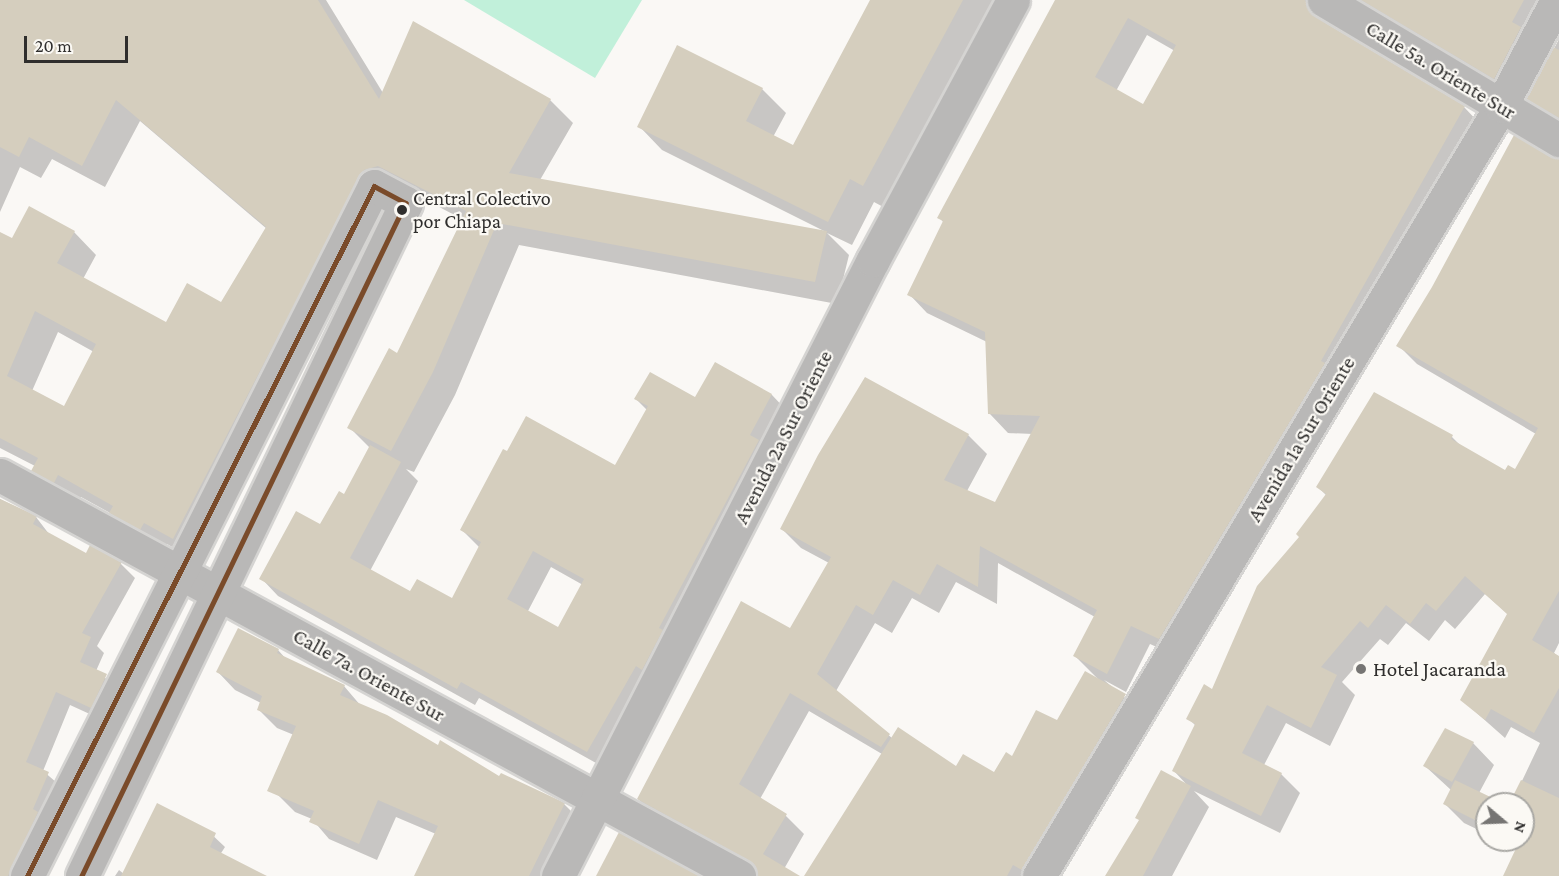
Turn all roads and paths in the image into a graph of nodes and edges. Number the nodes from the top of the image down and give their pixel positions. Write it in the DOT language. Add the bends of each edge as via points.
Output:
graph roads {
  1 [pos="1013,0"];
  2 [pos="1324,0"];
  3 [pos="1557,0"];
  4 [pos="1501,105"];
  5 [pos="1559,140"];
  6 [pos="0,475"];
  7 [pos="178,571"];
  8 [pos="217,592"];
  9 [pos="598,800"];
  10 [pos="27,876"];
  11 [pos="82,876"];
  12 [pos="558,876"];
  13 [pos="739,876"];
  14 [pos="1039,876"];
  1 -- 9 [label="street, Avenida 2a Sur Oriente" via="873,260"];
  2 -- 4 [label="street, Calle 5a. Oriente Sur"];
  3 -- 4 [label="street, Avenida 1a Sur Oriente"];
  4 -- 5 [label="street, Calle 5a. Oriente Sur"];
  4 -- 14 [label="street, Avenida 1a Sur Oriente"];
  6 -- 7 [label="street, Calle 7a. Oriente Sur"];
  7 -- 8 [label="street, Calle 7a. Oriente Sur"];
  7 -- 8 [label="street" via="374,186 406,203"];
  7 -- 10 [label="street"];
  8 -- 9 [label="street, Calle 7a. Oriente Sur"];
  8 -- 11 [label="street"];
  9 -- 12 [label="street, Avenida 2a Sur Oriente"];
  9 -- 13 [label="street, Calle 7a. Oriente Sur"];
}
